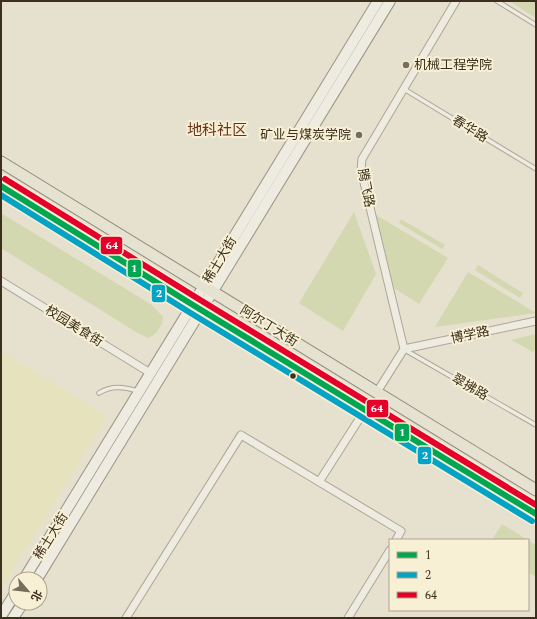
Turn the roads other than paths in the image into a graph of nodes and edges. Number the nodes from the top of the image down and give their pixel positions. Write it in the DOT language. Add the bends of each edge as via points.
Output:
graph roads {
  1 [pos="378,1"];
  2 [pos="390,1"];
  3 [pos="456,1"];
  4 [pos="497,1"];
  5 [pos="536,25"];
  6 [pos="404,88"];
  7 [pos="1,162"];
  8 [pos="536,169"];
  9 [pos="1,186"];
  10 [pos="1,281"];
  11 [pos="209,289"];
  12 [pos="197,308"];
  13 [pos="536,321"];
  14 [pos="404,349"];
  15 [pos="147,371"];
  16 [pos="139,391"];
  17 [pos="377,392"];
  18 [pos="99,393"];
  19 [pos="365,410"];
  20 [pos="536,425"];
  21 [pos="319,482"];
  22 [pos="536,490"];
  23 [pos="536,514"];
  24 [pos="397,539"];
  25 [pos="389,552"];
  26 [pos="29,571"];
  27 [pos="42,571"];
  28 [pos="8,605"];
  29 [pos="1,616"];
  30 [pos="126,618"];
  31 [pos="348,618"];
  1 -- 11 [label="main road, 稀土大街"];
  2 -- 11 [label="main road, 稀土大街"];
  3 -- 6 [label="street, 腾飞路"];
  4 -- 5 [label="lane"];
  6 -- 8 [label="lane, 春华路"];
  6 -- 14 [label="street, 腾飞路" via="362,159 361,170"];
  7 -- 11 [label="main road, 阿尔丁大街"];
  9 -- 12 [label="main road, 阿尔丁大街"];
  10 -- 15 [label="street, 校园美食街"];
  11 -- 12 [label="main road, 稀土大街"];
  11 -- 17 [label="main road, 阿尔丁大街"];
  12 -- 16 [label="main road, 稀土大街"];
  12 -- 19 [label="main road, 阿尔丁大街"];
  12 -- 27 [label="main road, 稀土大街"];
  13 -- 14 [label="street, 博学路"];
  14 -- 17 [label="street"];
  14 -- 20 [label="lane, 翠拂路"];
  16 -- 18 [label="lane" via="116,387 106,388"];
  16 -- 26 [label="main road, 稀土大街"];
  17 -- 22 [label="main road, 阿尔丁大街"];
  19 -- 21 [label="street"];
  19 -- 23 [label="main road, 阿尔丁大街"];
  21 -- 24 [label="street" via="401,531"];
  21 -- 30 [label="street" via="241,435"];
  25 -- 31 [label="street"];
  28 -- 29 [label="main road"];
}
